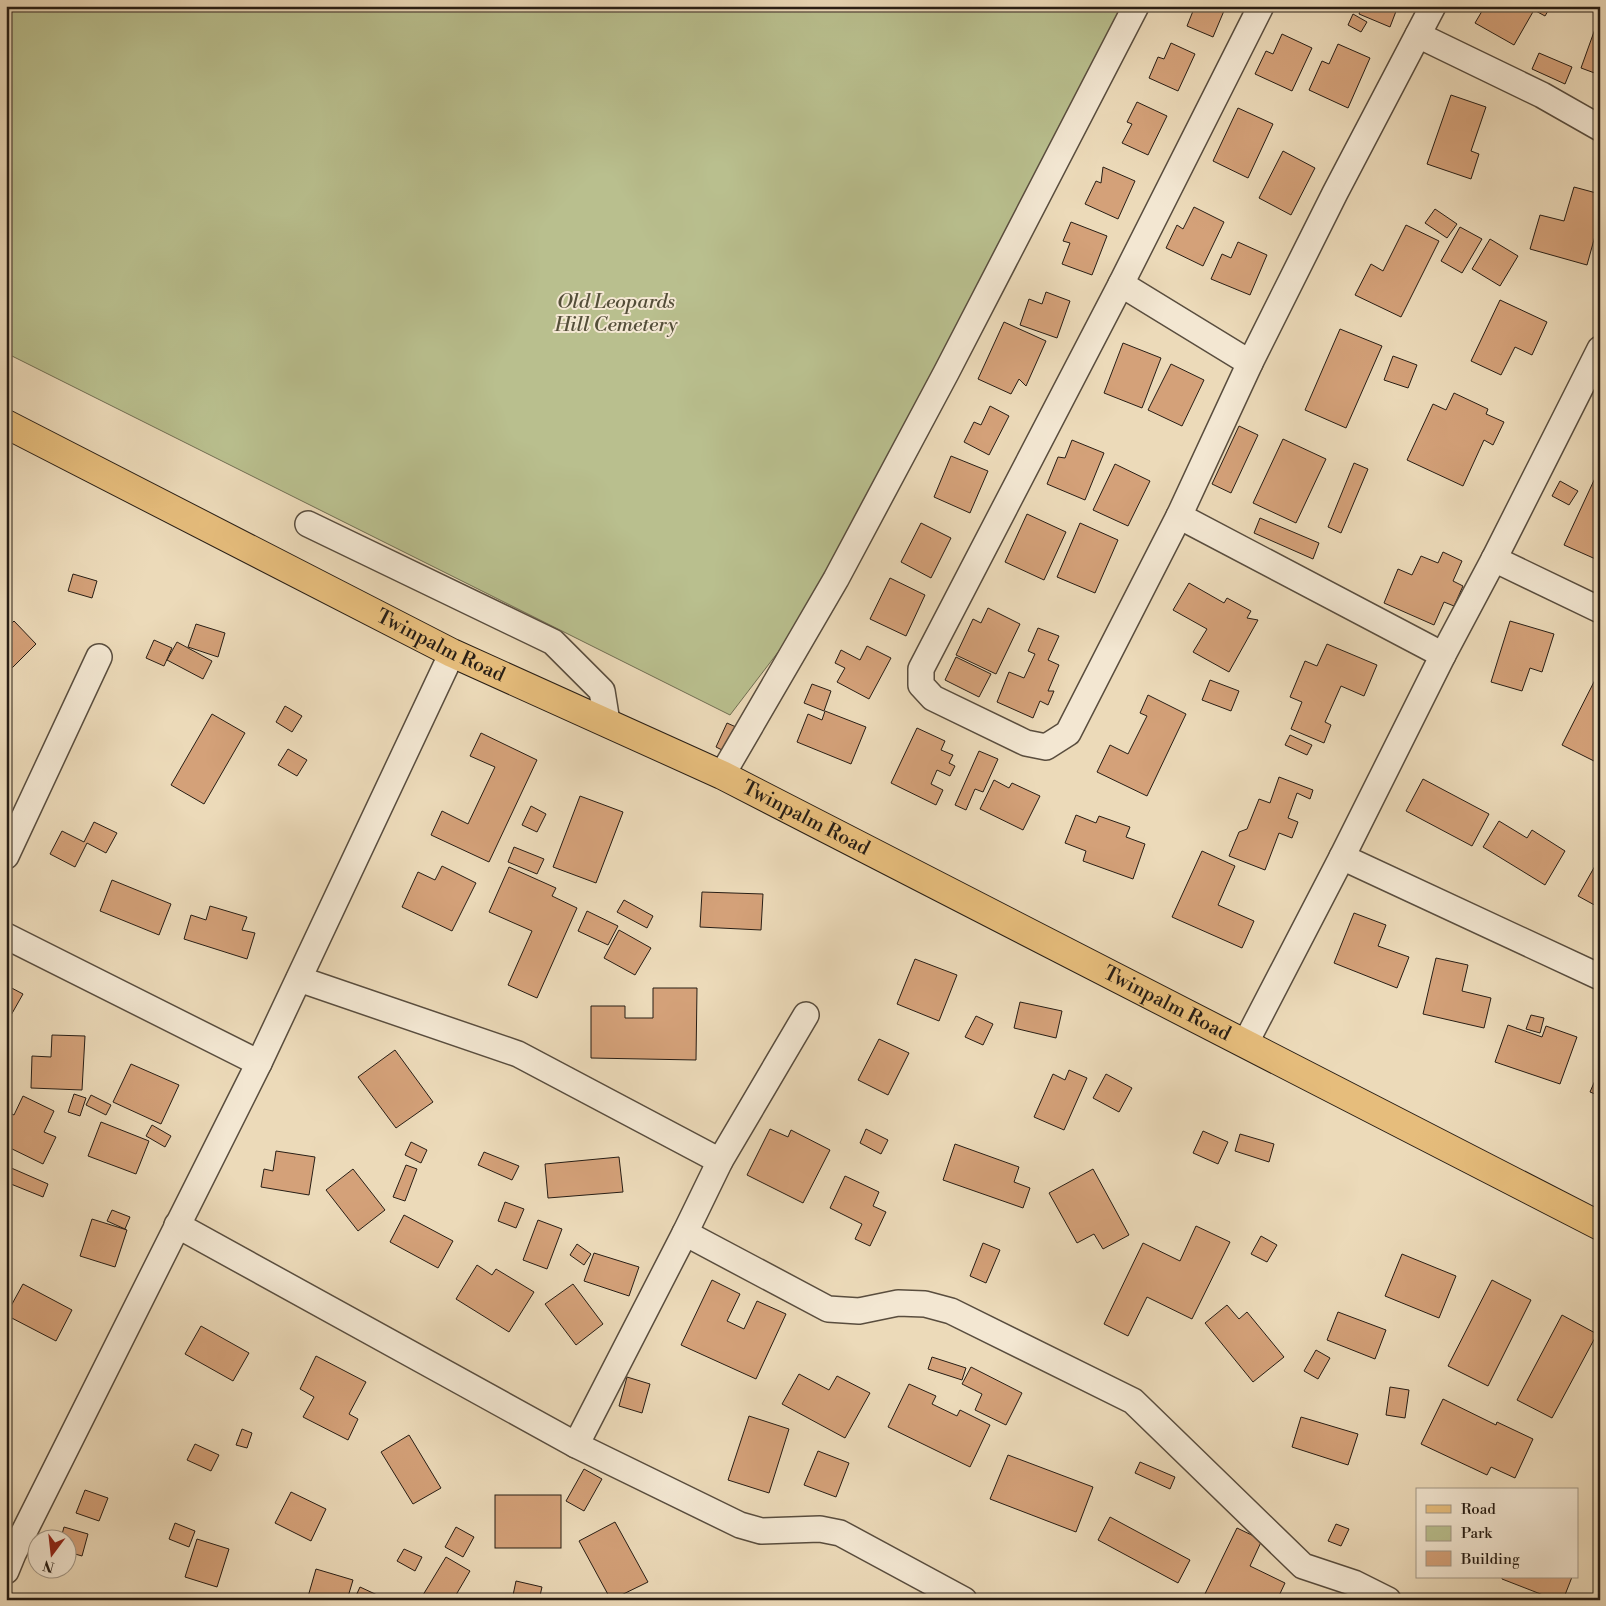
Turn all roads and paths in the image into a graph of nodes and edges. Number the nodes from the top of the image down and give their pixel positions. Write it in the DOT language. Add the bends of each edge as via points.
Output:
graph roads {
  1 [pos="1136,6"];
  2 [pos="1262,6"];
  3 [pos="1433,6"];
  4 [pos="1418,34"];
  5 [pos="1600,128"];
  6 [pos="1121,284"];
  7 [pos="1600,349"];
  8 [pos="1250,364"];
  9 [pos="6,424"];
  10 [pos="1179,516"];
  11 [pos="308,524"];
  12 [pos="1494,559"];
  13 [pos="1600,610"];
  14 [pos="452,653"];
  15 [pos="1442,655"];
  16 [pos="99,657"];
  17 [pos="607,722"];
  18 [pos="722,775"];
  19 [pos="6,856"];
  20 [pos="1342,857"];
  21 [pos="6,936"];
  22 [pos="1600,977"];
  23 [pos="299,979"];
  24 [pos="806,1015"];
  25 [pos="1245,1044"];
  26 [pos="260,1063"];
  27 [pos="720,1161"];
  28 [pos="177,1225"];
  29 [pos="1600,1226"];
  30 [pos="685,1233"];
  31 [pos="576,1445"];
  32 [pos="6,1571"];
  33 [pos="964,1600"];
  34 [pos="1388,1600"];
  1 -- 18 [label="street" via="836,579"];
  2 -- 6 [label="street"];
  3 -- 4 [label="street"];
  4 -- 5 [label="street" via="1542,95"];
  4 -- 8 [label="street"];
  6 -- 8 [label="street"];
  6 -- 10 [label="street" via="921,668 921,685 933,698 1026,743 1046,748 1068,733"];
  7 -- 12 [label="street"];
  8 -- 10 [label="street"];
  9 -- 14 [label="main road, Twinpalm Road"];
  10 -- 15 [label="street"];
  11 -- 17 [label="street" via="553,642 602,691"];
  12 -- 13 [label="street"];
  12 -- 15 [label="street"];
  14 -- 17 [label="main road, Twinpalm Road"];
  14 -- 23 [label="street"];
  15 -- 20 [label="street"];
  16 -- 19 [label="street"];
  17 -- 18 [label="main road, Twinpalm Road"];
  18 -- 25 [label="main road, Twinpalm Road"];
  20 -- 22 [label="street"];
  20 -- 25 [label="street"];
  21 -- 26 [label="street"];
  23 -- 26 [label="street"];
  23 -- 27 [label="street" via="518,1054"];
  24 -- 27 [label="street"];
  25 -- 29 [label="main road, Twinpalm Road"];
  26 -- 28 [label="street"];
  27 -- 30 [label="street"];
  28 -- 31 [label="street"];
  28 -- 32 [label="street"];
  30 -- 31 [label="street"];
  30 -- 34 [label="street" via="828,1309 860,1310 898,1303 925,1304 951,1311 1133,1401 1303,1566 1354,1583"];
  31 -- 33 [label="street" via="740,1525 761,1531 820,1529 840,1533"];
}
